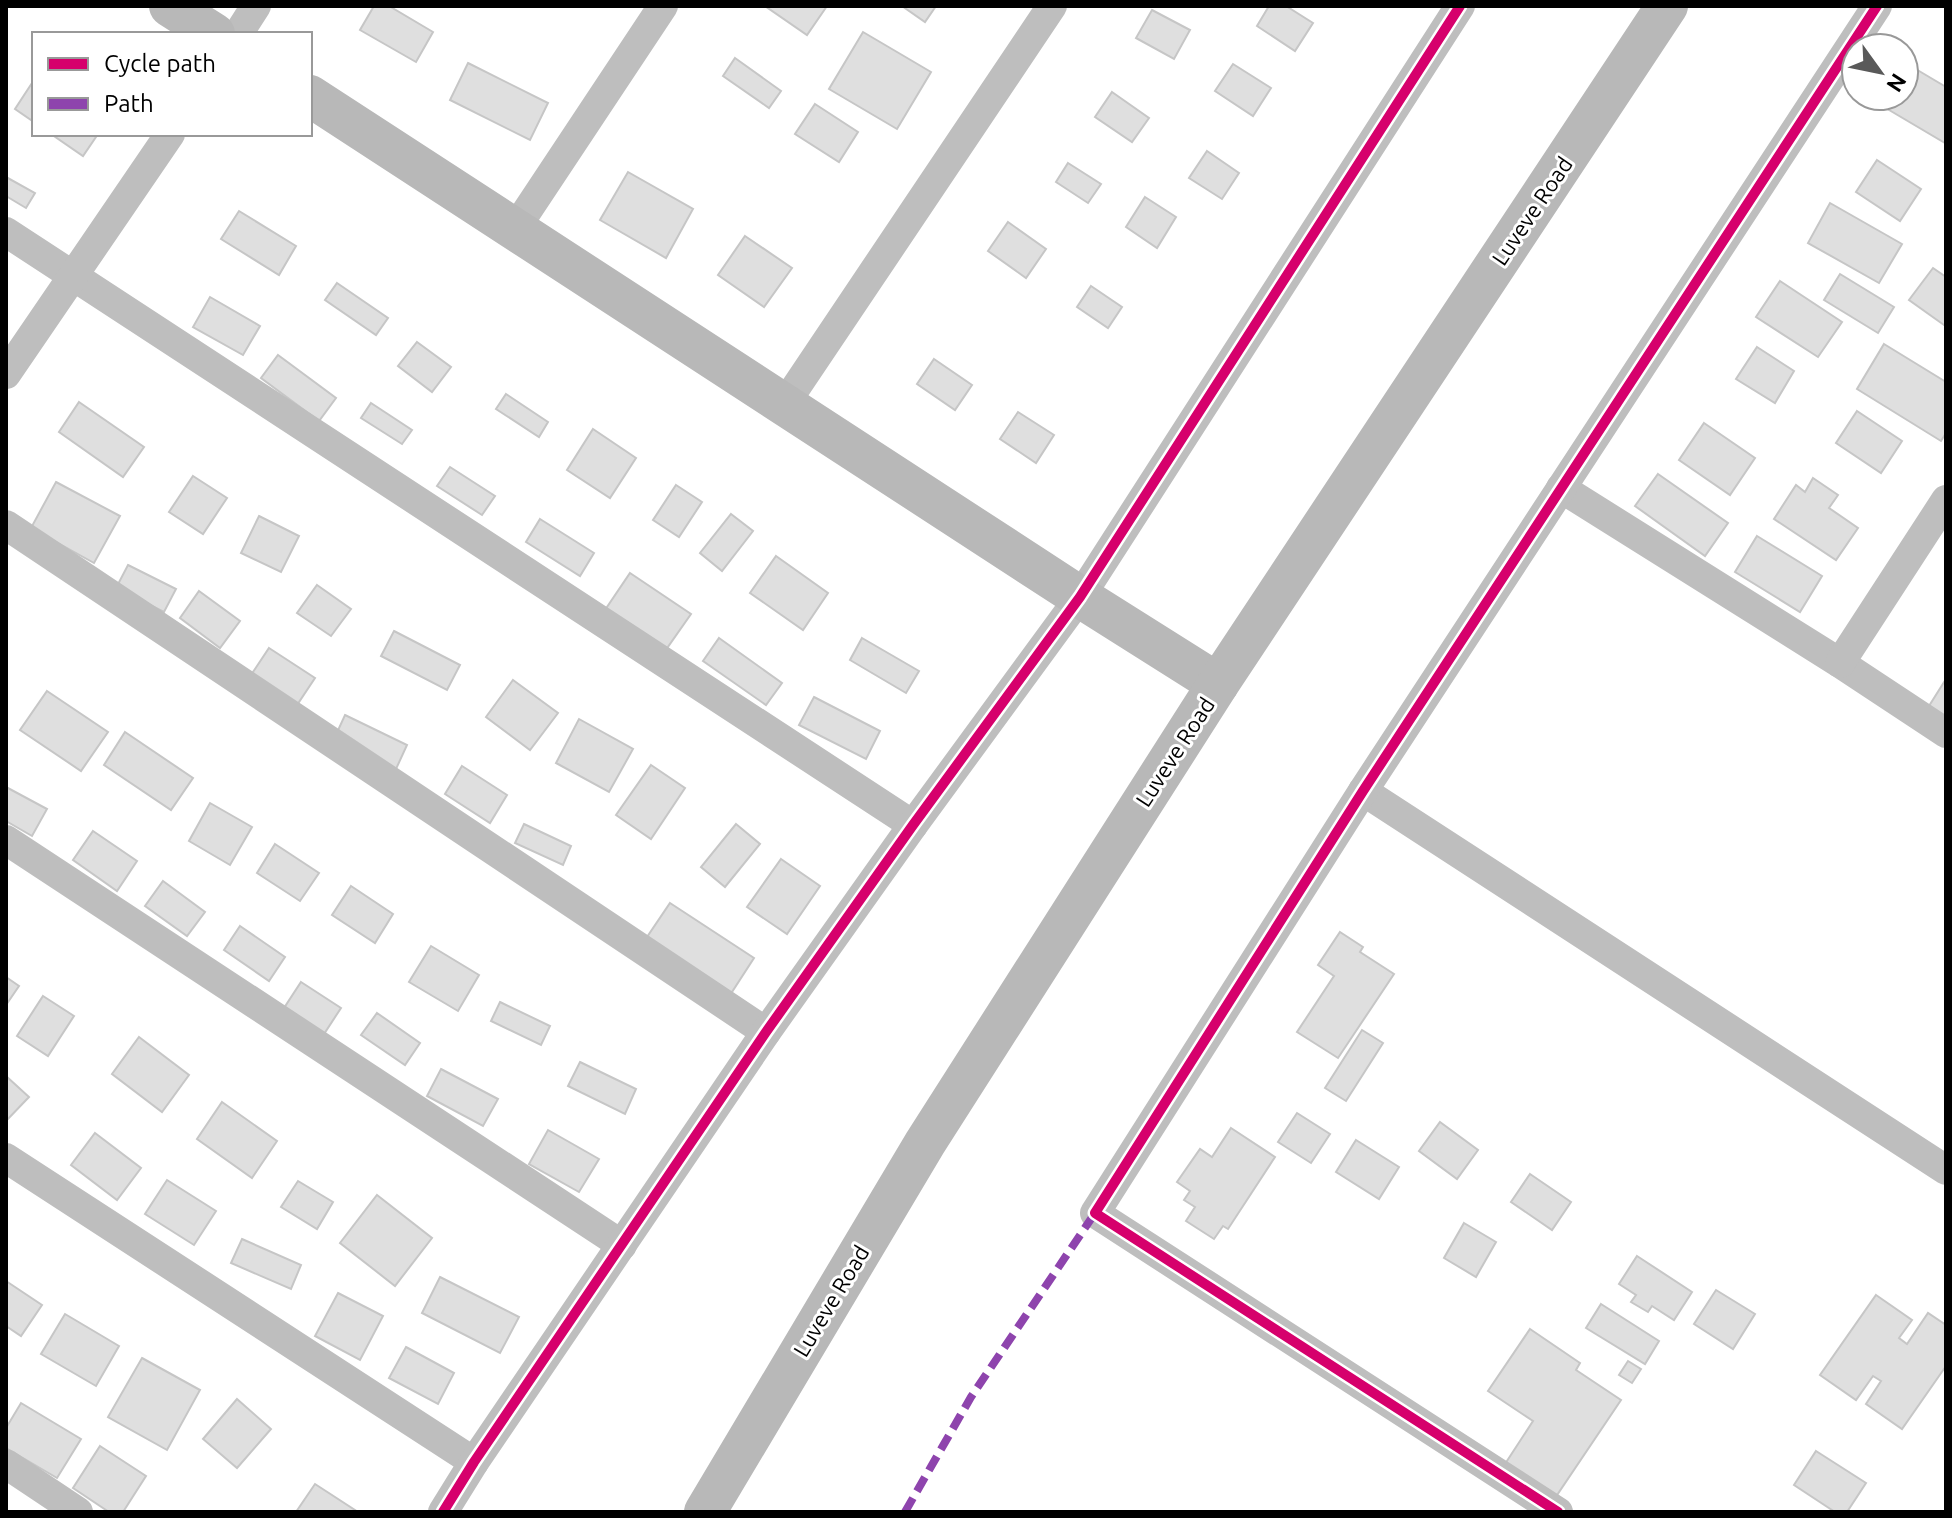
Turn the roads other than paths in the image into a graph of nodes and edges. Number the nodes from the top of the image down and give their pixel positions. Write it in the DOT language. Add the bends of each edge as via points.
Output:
graph roads {
  1 [pos="170,6"];
  2 [pos="256,6"];
  3 [pos="663,6"];
  4 [pos="1052,6"];
  5 [pos="1460,6"];
  6 [pos="1667,6"];
  7 [pos="1877,6"];
  8 [pos="211,32"];
  9 [pos="239,32"];
  10 [pos="312,97"];
  11 [pos="169,136"];
  12 [pos="515,229"];
  13 [pos="6,232"];
  14 [pos="75,276"];
  15 [pos="6,374"];
  16 [pos="784,405"];
  17 [pos="1561,488"];
  18 [pos="1946,500"];
  19 [pos="6,525"];
  20 [pos="1080,597"];
  21 [pos="1840,663"];
  22 [pos="1218,684"];
  23 [pos="1946,733"];
  24 [pos="1363,791"];
  25 [pos="913,825"];
  26 [pos="6,840"];
  27 [pos="766,1032"];
  28 [pos="6,1158"];
  29 [pos="1946,1170"];
  30 [pos="622,1245"];
  31 [pos="474,1462"];
  32 [pos="6,1464"];
  33 [pos="78,1512"];
  34 [pos="443,1512"];
  35 [pos="705,1512"];
  36 [pos="1558,1512"];
  1 -- 8 [label="street"];
  2 -- 9 [label="street"];
  3 -- 12 [label="street"];
  4 -- 16 [label="street"];
  5 -- 20 [label="street"];
  6 -- 22 [label="street, Luveve Road"];
  7 -- 17 [label="street"];
  10 -- 12 [label="street"];
  11 -- 14 [label="street"];
  12 -- 16 [label="street"];
  13 -- 14 [label="street"];
  14 -- 15 [label="street"];
  14 -- 25 [label="street"];
  16 -- 20 [label="street"];
  17 -- 21 [label="street"];
  17 -- 24 [label="street"];
  18 -- 21 [label="street"];
  19 -- 27 [label="street"];
  20 -- 22 [label="street"];
  20 -- 25 [label="street"];
  21 -- 23 [label="street"];
  22 -- 35 [label="street, Luveve Road" via="925,1143"];
  24 -- 29 [label="street"];
  24 -- 36 [label="street" via="1095,1213"];
  25 -- 27 [label="street"];
  26 -- 30 [label="street"];
  27 -- 30 [label="street"];
  28 -- 31 [label="street"];
  30 -- 31 [label="street"];
  31 -- 34 [label="street"];
  32 -- 33 [label="street"];
}
